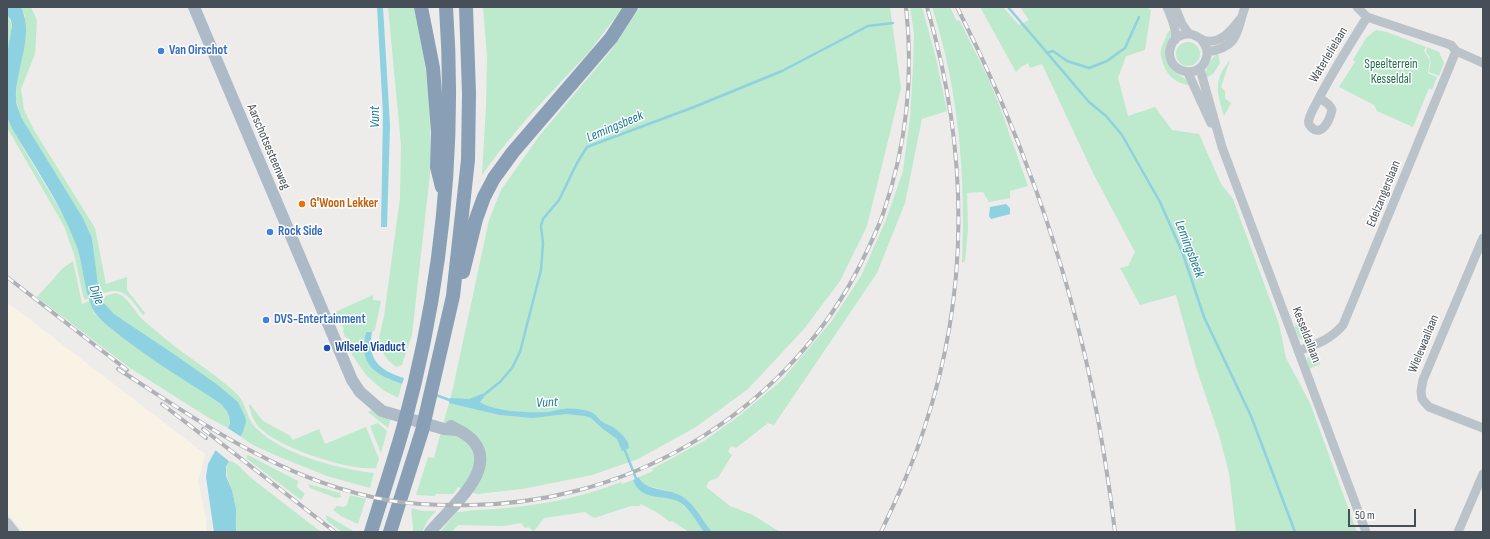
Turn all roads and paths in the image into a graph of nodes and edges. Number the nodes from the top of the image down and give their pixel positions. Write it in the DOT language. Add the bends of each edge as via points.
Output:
graph roads {
  1 [pos="194,7"];
  2 [pos="421,7"];
  3 [pos="446,7"];
  4 [pos="466,7"];
  5 [pos="631,7"];
  6 [pos="1167,7"];
  7 [pos="1175,7"];
  8 [pos="1245,7"];
  9 [pos="1357,7"];
  10 [pos="1367,17"];
  11 [pos="1241,18"];
  12 [pos="1189,34"];
  13 [pos="1201,39"];
  14 [pos="1175,40"];
  15 [pos="1456,51"];
  16 [pos="1207,52"];
  17 [pos="1483,63"];
  18 [pos="1200,69"];
  19 [pos="1188,73"];
  20 [pos="1319,98"];
  21 [pos="1222,147"];
  22 [pos="445,199"];
  23 [pos="1483,238"];
  24 [pos="453,296"];
  25 [pos="1298,350"];
  26 [pos="1483,428"];
  27 [pos="1483,474"];
  28 [pos="7,522"];
  29 [pos="16,532"];
  30 [pos="371,532"];
  31 [pos="390,532"];
  32 [pos="430,532"];
  33 [pos="1366,532"];
  34 [pos="1458,532"];
  1 -- 32 [label="main road, Aarschotsesteenweg" via="348,372 360,392 373,402 385,403 446,422 475,443 480,462 476,478"];
  2 -- 22 [label="highway" via="433,68 438,132 437,167"];
  3 -- 22 [label="highway" via="449,98"];
  4 -- 24 [label="highway" via="468,160"];
  5 -- 24 [label="highway" via="611,38 513,152 494,178 476,219 463,274"];
  6 -- 14 [label="street" via="1173,20"];
  7 -- 12 [label="street"];
  8 -- 11 [label="street"];
  9 -- 10 [label="street"];
  10 -- 15 [label="street" via="1451,45"];
  10 -- 20 [label="street, Waterlelielaan"];
  11 -- 13 [label="street" via="1225,36 1208,42"];
  11 -- 16 [label="street" via="1236,37 1219,50"];
  12 -- 13 [label="street"];
  12 -- 14 [label="street" via="1179,36"];
  13 -- 16 [label="street"];
  14 -- 19 [label="street" via="1169,52 1171,62 1176,69"];
  15 -- 17 [label="street"];
  15 -- 25 [label="street, Edelzangerslaan" via="1343,325 1326,341"];
  16 -- 18 [label="street"];
  18 -- 19 [label="street"];
  18 -- 21 [label="street, Kesseldallaan"];
  19 -- 21 [label="street, Kesseldallaan"];
  21 -- 25 [label="street, Kesseldallaan"];
  22 -- 30 [label="highway" via="433,295 422,350 404,425"];
  23 -- 26 [label="street, Wielewaallaan" via="1423,380 1421,391 1422,399 1429,407"];
  24 -- 31 [label="highway" via="422,431"];
  25 -- 33 [label="street, Kesseldallaan"];
  27 -- 34 [label="street"];
  28 -- 29 [label="street"];
}
